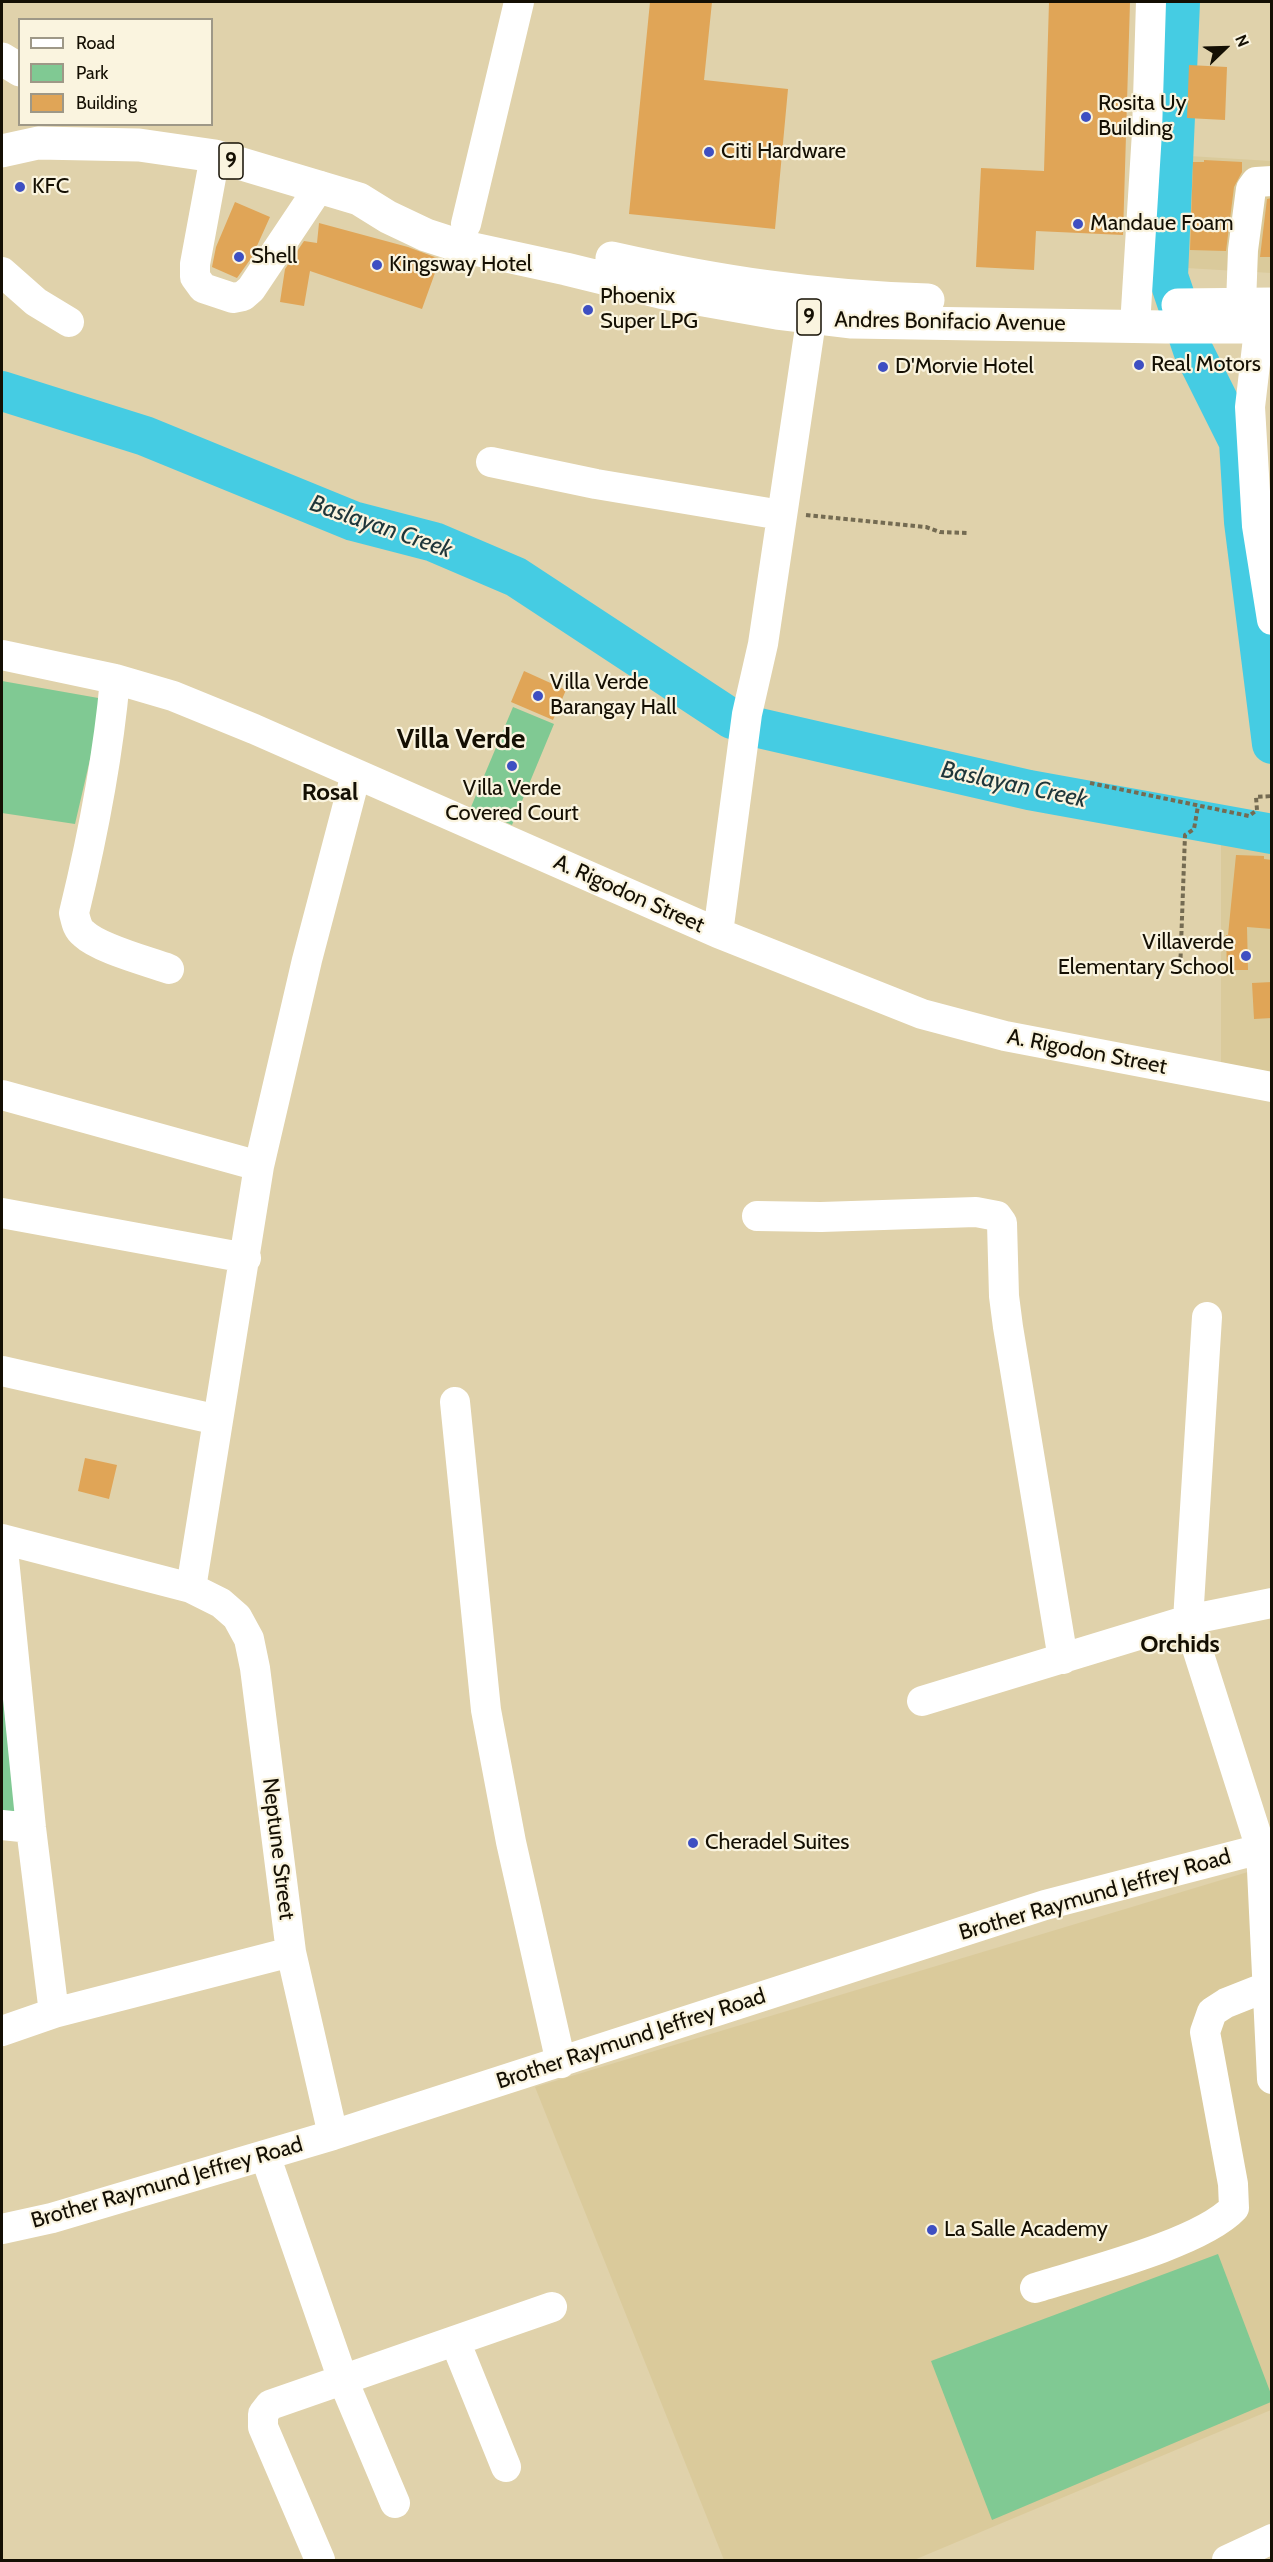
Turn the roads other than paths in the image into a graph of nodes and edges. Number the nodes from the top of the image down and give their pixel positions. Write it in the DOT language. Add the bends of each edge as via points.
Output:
graph roads {
  1 [pos="519,2"];
  2 [pos="1151,2"];
  3 [pos="2,60"];
  4 [pos="18,69"];
  5 [pos="115,126"];
  6 [pos="139,145"];
  7 [pos="2,151"];
  8 [pos="215,156"];
  9 [pos="1272,181"];
  10 [pos="320,186"];
  11 [pos="463,235"];
  12 [pos="2,272"];
  13 [pos="813,306"];
  14 [pos="1247,314"];
  15 [pos="1149,316"];
  16 [pos="69,322"];
  17 [pos="490,462"];
  18 [pos="781,515"];
  19 [pos="1272,620"];
  20 [pos="2,655"];
  21 [pos="115,679"];
  22 [pos="356,774"];
  23 [pos="718,933"];
  24 [pos="169,969"];
  25 [pos="1272,1087"];
  26 [pos="2,1095"];
  27 [pos="259,1167"];
  28 [pos="2,1213"];
  29 [pos="758,1216"];
  30 [pos="246,1258"];
  31 [pos="1207,1317"];
  32 [pos="2,1371"];
  33 [pos="455,1402"];
  34 [pos="218,1420"];
  35 [pos="2,1539"];
  36 [pos="191,1588"];
  37 [pos="1272,1603"];
  38 [pos="1188,1620"];
  39 [pos="1063,1659"];
  40 [pos="922,1701"];
  41 [pos="16,1826"];
  42 [pos="1266,1848"];
  43 [pos="291,1952"];
  44 [pos="1269,1986"];
  45 [pos="54,2013"];
  46 [pos="2,2031"];
  47 [pos="561,2063"];
  48 [pos="1272,2079"];
  49 [pos="333,2134"];
  50 [pos="265,2155"];
  51 [pos="2,2229"];
  52 [pos="1035,2288"];
  53 [pos="552,2307"];
  54 [pos="455,2341"];
  55 [pos="343,2380"];
  56 [pos="506,2467"];
  57 [pos="395,2503"];
  58 [pos="1270,2544"];
  59 [pos="320,2560"];
  60 [pos="1227,2560"];
  1 -- 11 [label="street"];
  2 -- 15 [label="street" via="1147,132"];
  3 -- 4 [label="main road"];
  5 -- 6 [label="main road"];
  6 -- 7 [label="main road, 9" via="38,143"];
  6 -- 8 [label="main road, Andres Bonifacio Avenue / 9"];
  8 -- 10 [label="main road, Andres Bonifacio Avenue / 9"];
  8 -- 10 [label="street" via="195,277 203,288 233,298 243,297 251,289"];
  9 -- 14 [label="street" via="1256,182 1251,189 1243,250"];
  10 -- 11 [label="main road, Andres Bonifacio Avenue / 9" via="359,199 426,235"];
  11 -- 13 [label="main road, Andres Bonifacio Avenue / 9" via="493,232 725,282"];
  12 -- 16 [label="street" via="36,302"];
  13 -- 15 [label="main road, Andres Bonifacio Avenue / 9" via="858,298"];
  13 -- 18 [label="street"];
  14 -- 15 [label="main road, Andres Bonifacio Avenue / 9"];
  14 -- 19 [label="street" via="1257,526"];
  17 -- 18 [label="street"];
  18 -- 23 [label="street" via="763,644 747,714"];
  20 -- 21 [label="street, A. Rigodon Street"];
  21 -- 22 [label="street, A. Rigodon Street" via="172,696"];
  21 -- 24 [label="street" via="108,750 74,913 76,924 94,941"];
  22 -- 23 [label="street, A. Rigodon Street"];
  22 -- 27 [label="street" via="307,960"];
  23 -- 25 [label="street, A. Rigodon Street" via="922,1014 1005,1036"];
  26 -- 27 [label="street"];
  27 -- 30 [label="street"];
  28 -- 30 [label="street"];
  29 -- 39 [label="street" via="976,1212 997,1216 1002,1223 1008,1327"];
  30 -- 34 [label="street"];
  31 -- 38 [label="street"];
  32 -- 34 [label="street"];
  33 -- 47 [label="street" via="486,1710"];
  34 -- 36 [label="street"];
  35 -- 36 [label="street, Neptune Street"];
  35 -- 41 [label="street"];
  36 -- 43 [label="street, Neptune Street" via="221,1603 237,1617 249,1639"];
  37 -- 38 [label="street"];
  38 -- 39 [label="street"];
  38 -- 42 [label="street"];
  39 -- 40 [label="street"];
  41 -- 45 [label="street"];
  42 -- 44 [label="street"];
  42 -- 47 [label="street, Brother Raymund Jeffrey Road" via="1045,1905"];
  43 -- 45 [label="street"];
  43 -- 49 [label="street, Neptune Street"];
  44 -- 48 [label="street"];
  44 -- 52 [label="street" via="1212,2012 1205,2032 1234,2208 1209,2228 1162,2247"];
  45 -- 46 [label="street"];
  47 -- 49 [label="street, Brother Raymund Jeffrey Road"];
  49 -- 50 [label="street, Brother Raymund Jeffrey Road"];
  50 -- 51 [label="street, Brother Raymund Jeffrey Road"];
  50 -- 55 [label="street"];
  53 -- 54 [label="street"];
  54 -- 55 [label="street"];
  54 -- 56 [label="street"];
  55 -- 57 [label="street"];
  55 -- 59 [label="street" via="270,2405 263,2414 263,2427"];
  58 -- 60 [label="street"];
}
